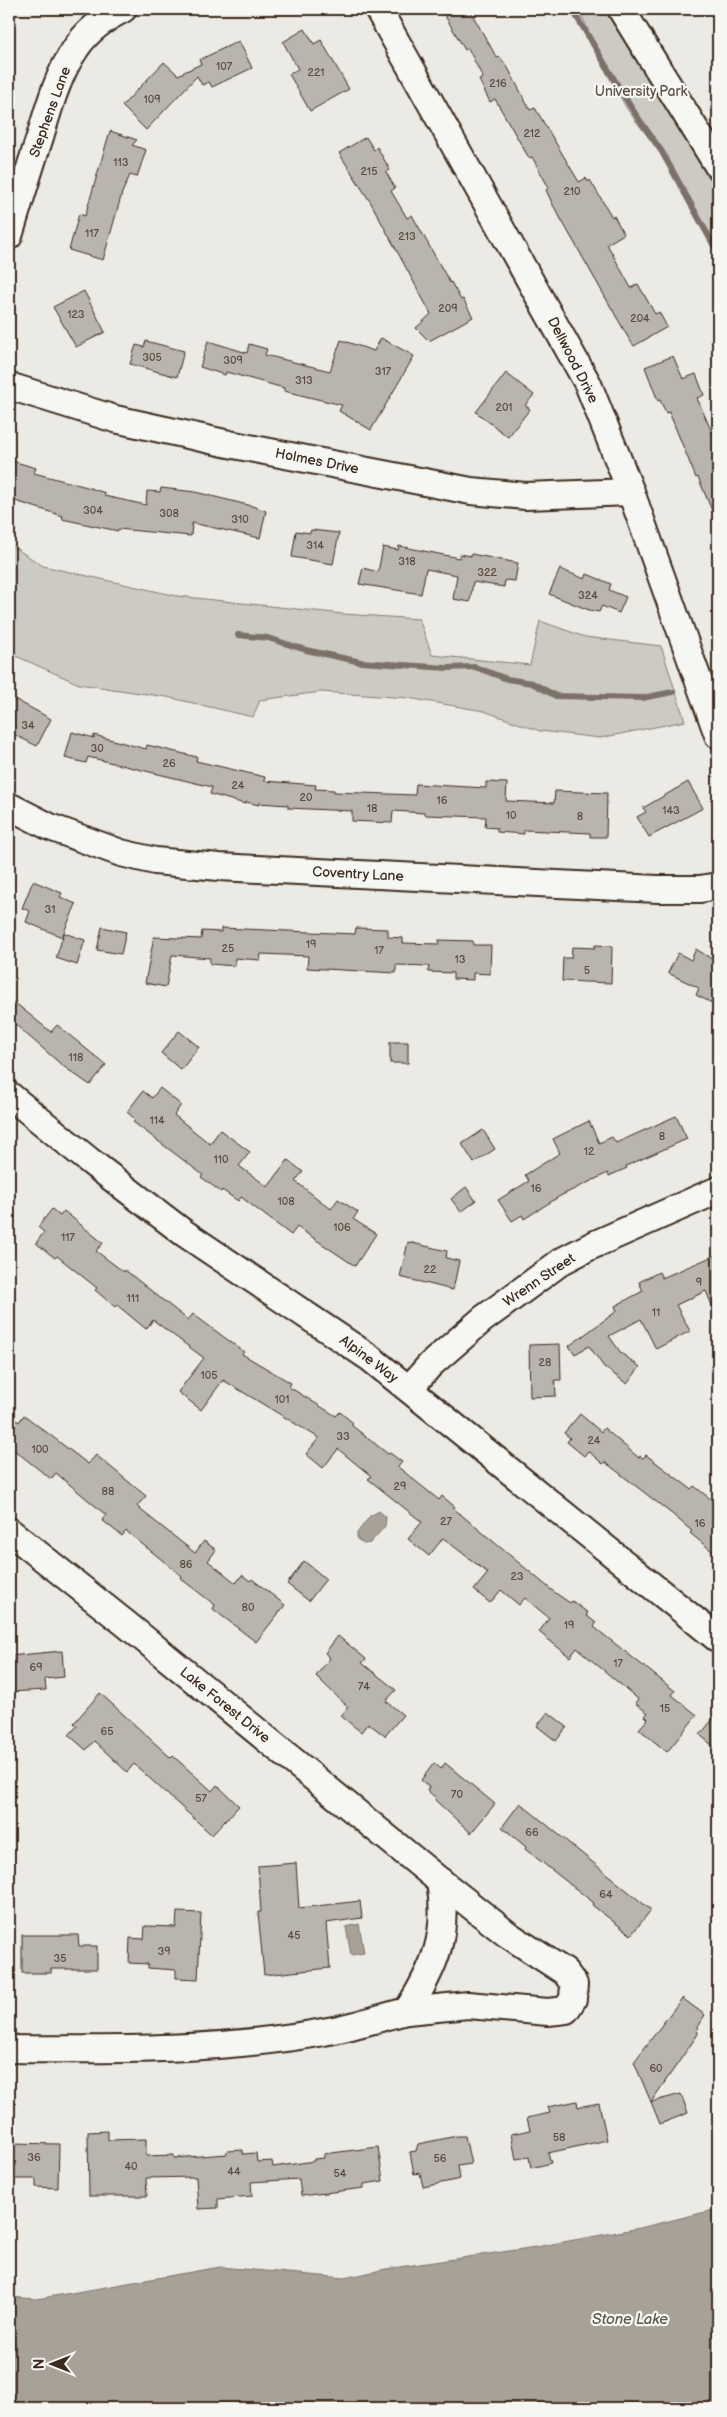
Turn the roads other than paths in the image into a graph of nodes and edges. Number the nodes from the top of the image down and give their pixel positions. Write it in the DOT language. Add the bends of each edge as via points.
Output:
graph roads {
  1 [pos="123,9"];
  2 [pos="378,9"];
  3 [pos="621,9"];
  4 [pos="718,166"];
  5 [pos="9,236"];
  6 [pos="9,386"];
  7 [pos="631,492"];
  8 [pos="718,735"];
  9 [pos="9,806"];
  10 [pos="718,886"];
  11 [pos="9,1095"];
  12 [pos="718,1190"];
  13 [pos="409,1390"];
  14 [pos="9,1533"];
  15 [pos="718,1639"];
  16 [pos="440,1882"];
  17 [pos="407,2011"];
  18 [pos="9,2048"];
  1 -- 5 [label="street, Stephens Lane" via="92,30 68,61 49,107"];
  2 -- 7 [label="street, Dellwood Drive" via="588,384"];
  3 -- 4 [label="street"];
  6 -- 7 [label="street, Holmes Drive" via="115,419 471,491 526,496"];
  7 -- 8 [label="street, Dellwood Drive"];
  9 -- 10 [label="street, Coventry Lane" via="94,844 155,861 658,889"];
  11 -- 13 [label="street, Alpine Way" via="184,1233 337,1335"];
  12 -- 13 [label="street, Wrenn Street" via="562,1261 430,1364"];
  13 -- 15 [label="street, Alpine Way"];
  14 -- 16 [label="street, Lake Forest Drive" via="126,1624"];
  16 -- 17 [label="street" via="440,1944 428,1980"];
  16 -- 17 [label="street, Lake Forest Drive" via="507,1934 564,1972 574,1984 574,1999 566,2010 548,2012 468,2005"];
  17 -- 18 [label="street, Lake Forest Drive" via="334,2030 207,2046"];
}
